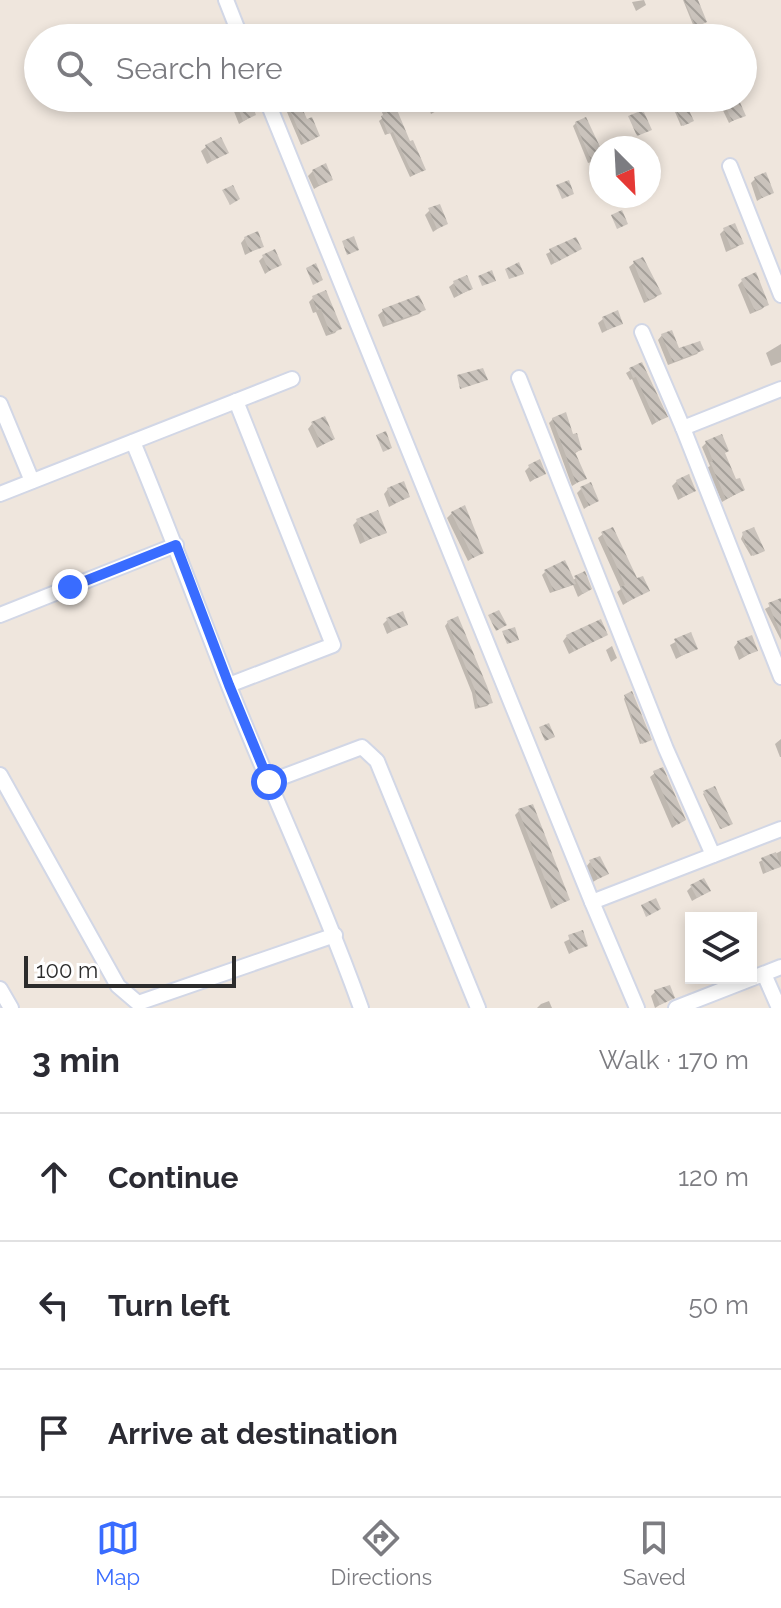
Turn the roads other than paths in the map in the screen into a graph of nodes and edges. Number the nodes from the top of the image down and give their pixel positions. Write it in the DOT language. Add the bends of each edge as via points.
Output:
graph roads {
  1 [pos="226,0"];
  2 [pos="235,24"];
  3 [pos="272,112"];
  4 [pos="730,166"];
  5 [pos="781,295"];
  6 [pos="642,332"];
  7 [pos="519,378"];
  8 [pos="292,379"];
  9 [pos="781,389"];
  10 [pos="236,401"];
  11 [pos="0,404"];
  12 [pos="683,428"];
  13 [pos="133,442"];
  14 [pos="32,481"];
  15 [pos="0,494"];
  16 [pos="176,545"];
  17 [pos="0,615"];
  18 [pos="781,677"];
  19 [pos="229,685"];
  20 [pos="0,775"];
  21 [pos="269,782"];
  22 [pos="781,829"];
  23 [pos="713,855"];
  24 [pos="592,902"];
  25 [pos="335,935"];
  26 [pos="781,967"];
  27 [pos="764,974"];
  28 [pos="0,989"];
  29 [pos="11,1008"];
  30 [pos="361,1008"];
  31 [pos="478,1008"];
  32 [pos="637,1008"];
  33 [pos="676,1008"];
  34 [pos="779,1008"];
  1 -- 2 [label="street"];
  3 -- 24 [label="street"];
  4 -- 5 [label="street"];
  6 -- 12 [label="street"];
  7 -- 23 [label="street"];
  8 -- 10 [label="street"];
  9 -- 12 [label="street"];
  10 -- 13 [label="street"];
  10 -- 19 [label="street" via="333,645"];
  11 -- 14 [label="street"];
  12 -- 18 [label="street"];
  13 -- 14 [label="street"];
  13 -- 16 [label="street"];
  14 -- 15 [label="street"];
  16 -- 17 [label="street"];
  16 -- 19 [label="street"];
  19 -- 21 [label="street"];
  20 -- 25 [label="street" via="118,986 138,1003"];
  21 -- 25 [label="street"];
  21 -- 31 [label="street" via="362,747 377,761"];
  22 -- 23 [label="street"];
  23 -- 24 [label="street"];
  24 -- 32 [label="street"];
  25 -- 30 [label="street"];
  26 -- 27 [label="street"];
  27 -- 33 [label="street"];
  27 -- 34 [label="street"];
  28 -- 29 [label="street"];
}
